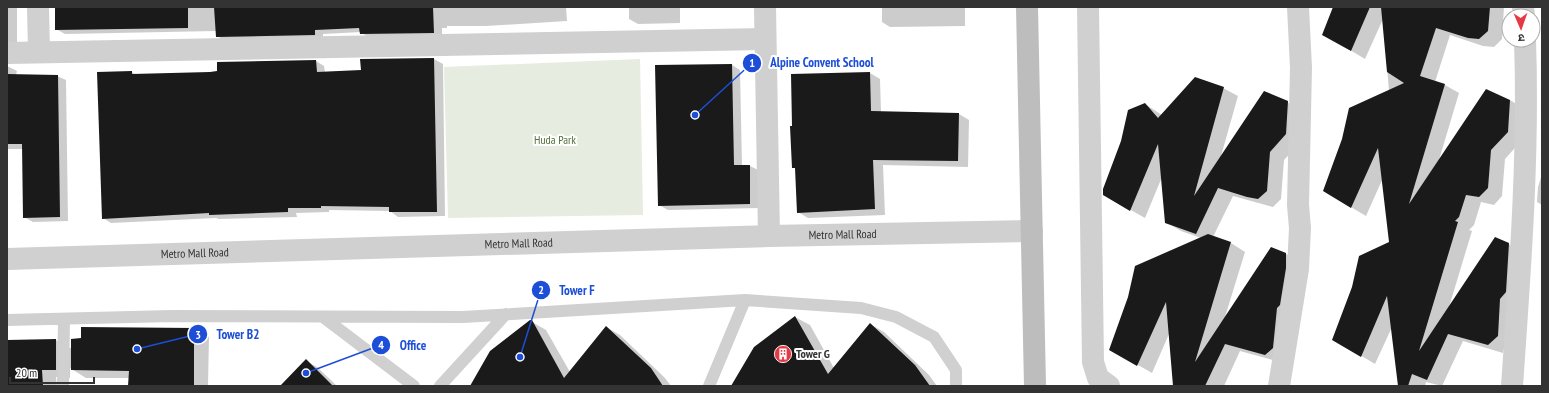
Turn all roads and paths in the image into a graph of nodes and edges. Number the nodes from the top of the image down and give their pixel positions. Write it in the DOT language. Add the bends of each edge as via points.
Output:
graph roads {
  1 [pos="38,7"];
  2 [pos="764,7"];
  3 [pos="1027,7"];
  4 [pos="1088,7"];
  5 [pos="1298,7"];
  6 [pos="765,39"];
  7 [pos="1525,48"];
  8 [pos="38,52"];
  9 [pos="7,53"];
  10 [pos="1534,98"];
  11 [pos="1032,231"];
  12 [pos="769,236"];
  13 [pos="7,259"];
  14 [pos="745,300"];
  15 [pos="506,314"];
  16 [pos="323,317"];
  17 [pos="64,319"];
  18 [pos="7,320"];
  19 [pos="63,386"];
  20 [pos="414,386"];
  21 [pos="440,386"];
  22 [pos="709,386"];
  23 [pos="956,386"];
  24 [pos="1035,386"];
  25 [pos="1109,386"];
  26 [pos="1279,386"];
  27 [pos="1512,386"];
  1 -- 8 [label="street"];
  2 -- 6 [label="street"];
  3 -- 11 [label="street"];
  4 -- 25 [label="street" via="1093,362 1098,378"];
  5 -- 26 [label="street" via="1301,68 1298,269"];
  6 -- 8 [label="street"];
  6 -- 12 [label="street"];
  7 -- 10 [label="street"];
  8 -- 9 [label="street"];
  10 -- 27 [label="street"];
  11 -- 12 [label="street, Metro Mall Road"];
  11 -- 24 [label="street"];
  12 -- 13 [label="street, Metro Mall Road"];
  14 -- 15 [label="lane"];
  14 -- 22 [label="lane"];
  14 -- 23 [label="lane" via="861,308 896,317 934,337 956,370"];
  15 -- 16 [label="lane" via="463,317"];
  15 -- 21 [label="lane"];
  16 -- 17 [label="lane" via="172,316"];
  16 -- 20 [label="lane"];
  17 -- 18 [label="lane"];
  17 -- 19 [label="lane"];
}
